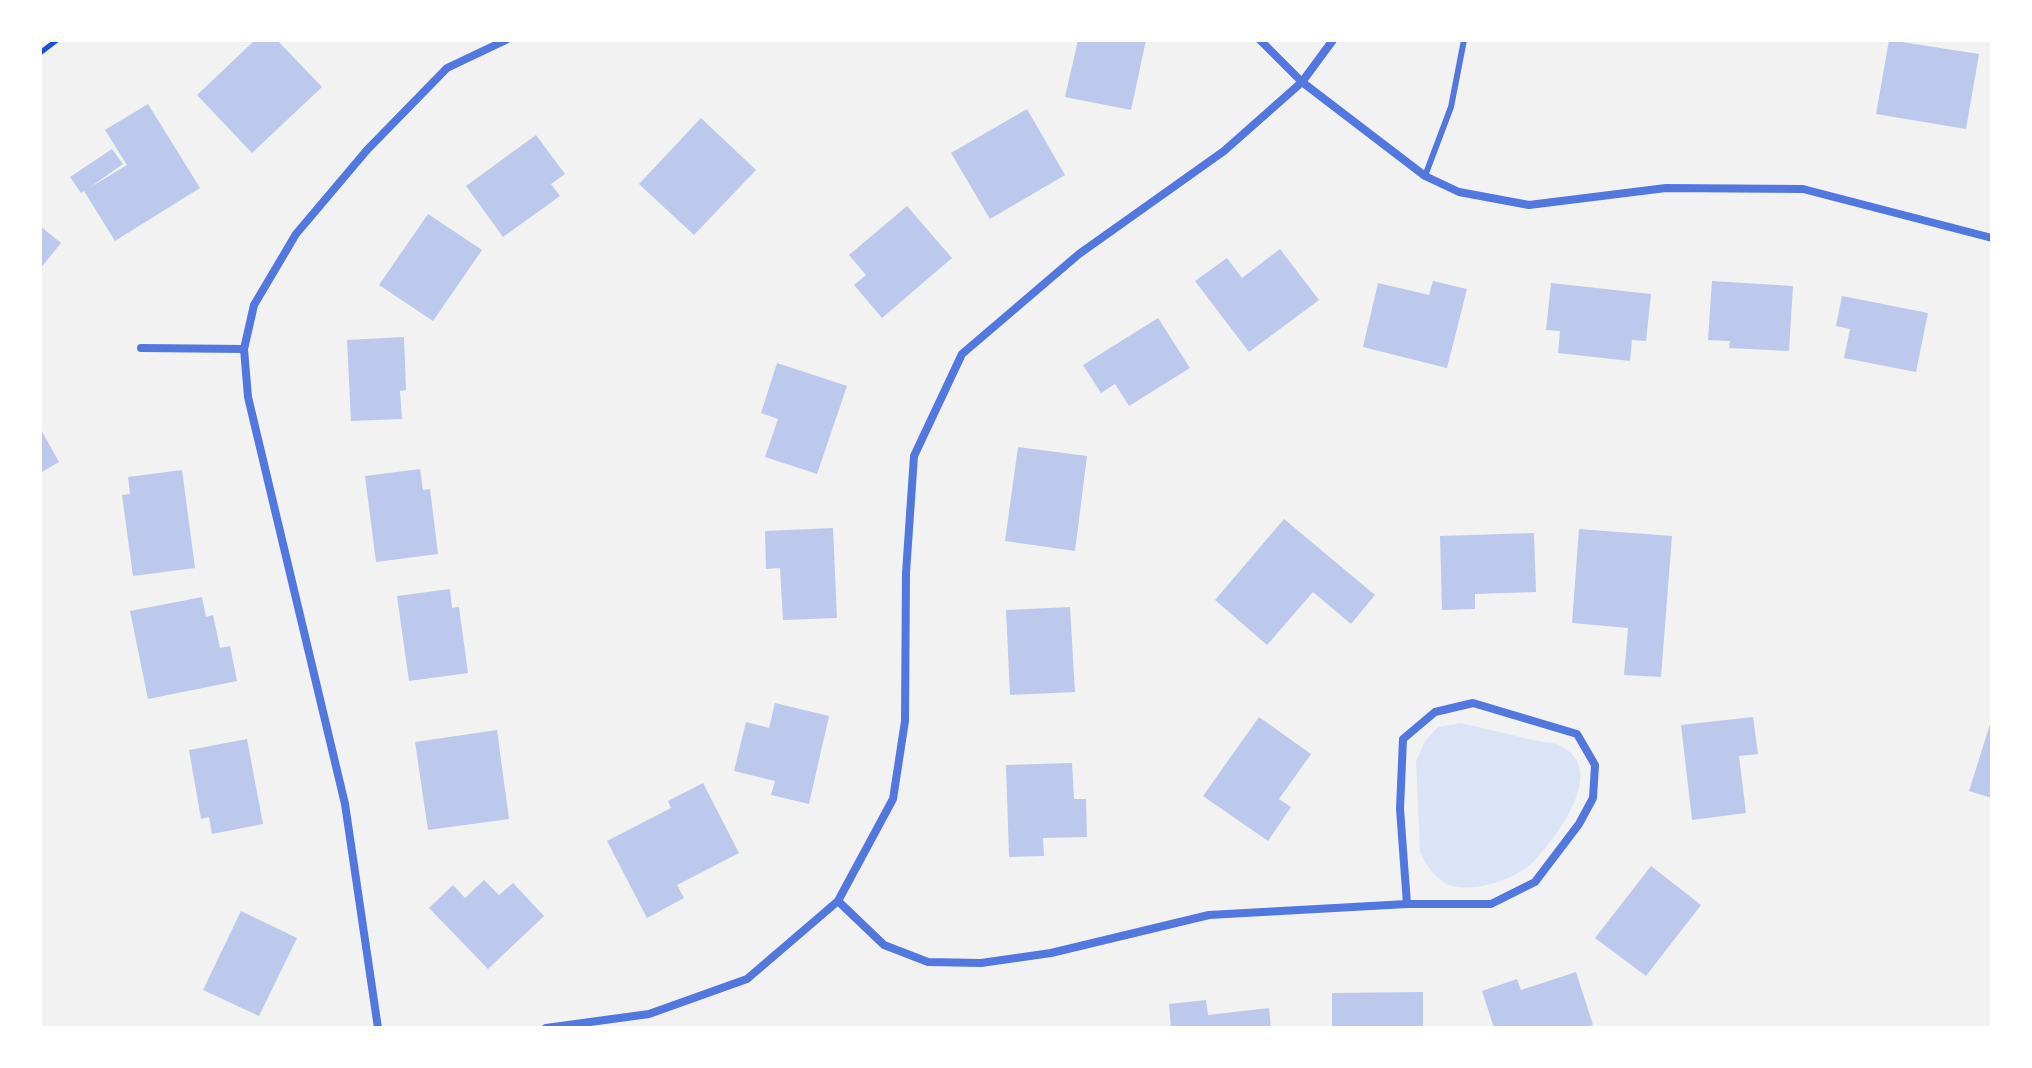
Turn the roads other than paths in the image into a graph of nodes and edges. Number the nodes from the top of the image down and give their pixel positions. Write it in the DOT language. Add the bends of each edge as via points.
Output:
graph roads {
  1 [pos="506,40"];
  2 [pos="1260,40"];
  3 [pos="1333,40"];
  4 [pos="1464,40"];
  5 [pos="1302,82"];
  6 [pos="1425,176"];
  7 [pos="1992,238"];
  8 [pos="141,348"];
  9 [pos="244,349"];
  10 [pos="838,901"];
  11 [pos="1407,904"];
  12 [pos="378,1028"];
  13 [pos="546,1028"];
  1 -- 9 [label="street" via="447,68 357,162 296,234 254,305"];
  2 -- 5 [label="street"];
  3 -- 5 [label="street"];
  4 -- 6 [label="lane" via="1451,107"];
  5 -- 6 [label="street"];
  5 -- 10 [label="street" via="1224,151 1079,254 962,354 914,456 906,573 905,721 893,799"];
  6 -- 7 [label="street" via="1459,192 1529,205 1666,188 1803,189"];
  8 -- 9 [label="street"];
  9 -- 12 [label="street" via="248,397 345,804"];
  10 -- 11 [label="street" via="884,945 928,962 981,963 1051,953 1209,915"];
  10 -- 13 [label="street" via="747,979 649,1014"];
  11 -- 11 [label="street" via="1491,904 1535,882 1593,798 1595,765 1577,734 1473,703 1435,712 1403,739 1400,809"];
}
